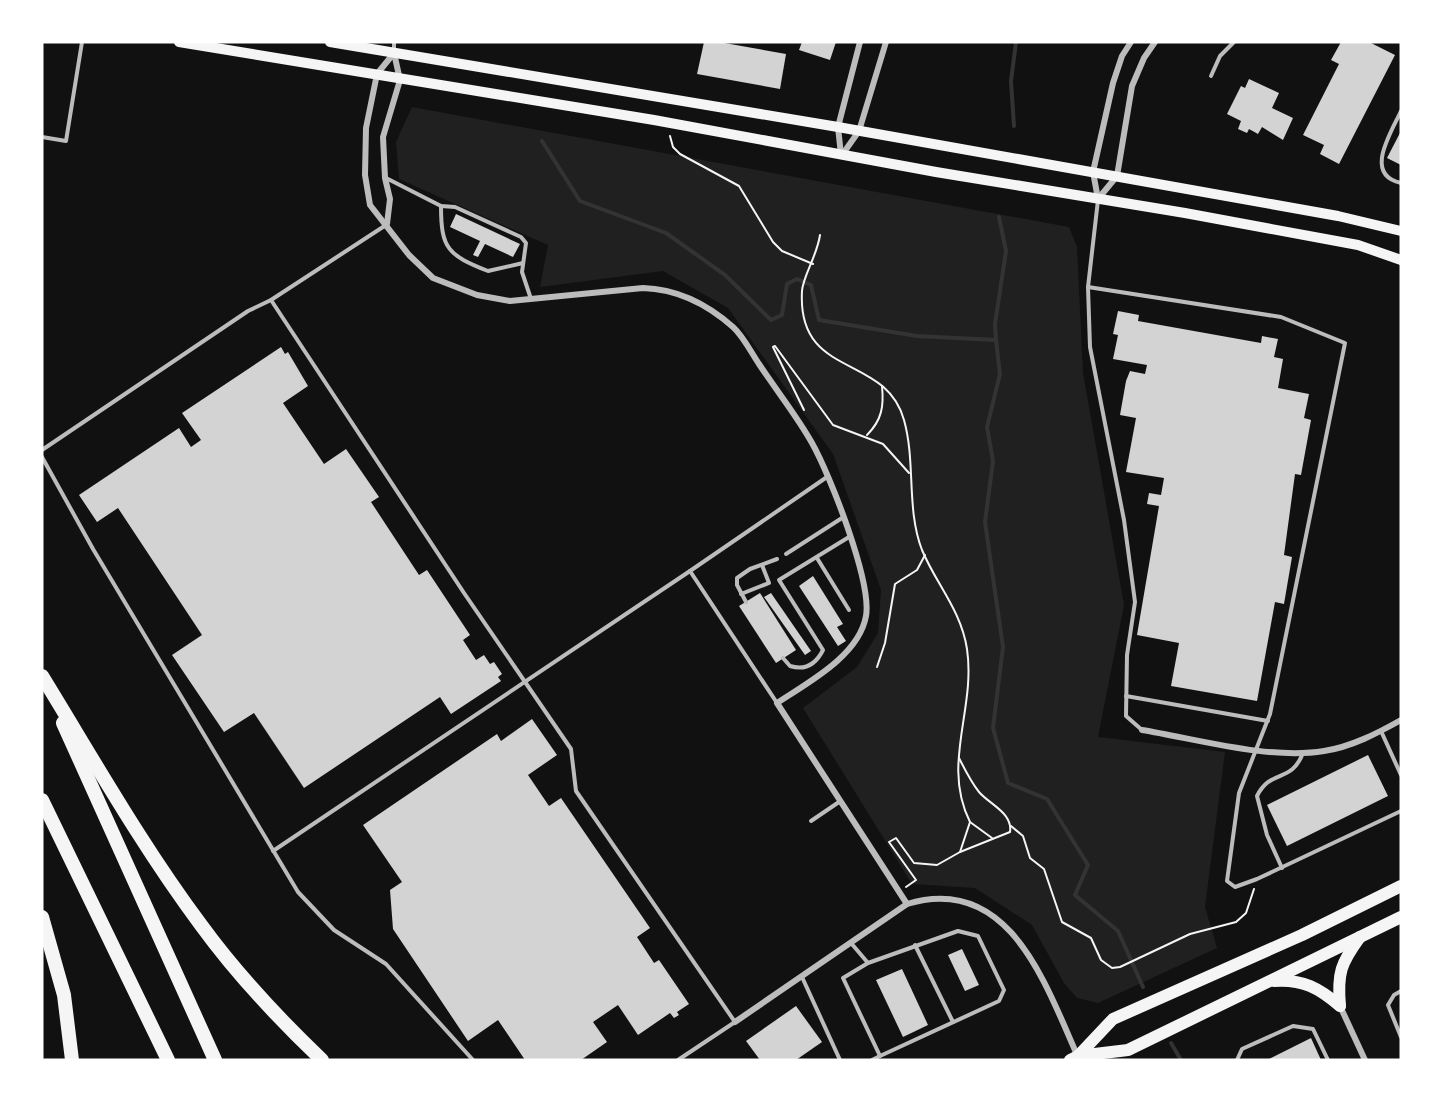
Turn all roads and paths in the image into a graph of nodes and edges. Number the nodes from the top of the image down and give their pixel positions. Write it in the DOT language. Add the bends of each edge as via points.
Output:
graph roads {
  1 [pos="82,42"];
  2 [pos="178,42"];
  3 [pos="330,42"];
  4 [pos="860,42"];
  5 [pos="886,42"];
  6 [pos="1131,42"];
  7 [pos="1155,42"];
  8 [pos="1234,42"];
  9 [pos="394,47"];
  10 [pos="377,75"];
  11 [pos="1211,76"];
  12 [pos="400,80"];
  13 [pos="1401,111"];
  14 [pos="664,122"];
  15 [pos="838,127"];
  16 [pos="859,131"];
  17 [pos="42,137"];
  18 [pos="841,155"];
  19 [pos="1093,172"];
  20 [pos="1117,176"];
  21 [pos="385,178"];
  22 [pos="1401,183"];
  23 [pos="1098,199"];
  24 [pos="441,206"];
  25 [pos="387,224"];
  26 [pos="1401,231"];
  27 [pos="820,236"];
  28 [pos="1401,260"];
  29 [pos="523,263"];
  30 [pos="813,264"];
  31 [pos="1088,287"];
  32 [pos="271,300"];
  33 [pos="532,300"];
  34 [pos="882,386"];
  35 [pos="805,432"];
  36 [pos="866,436"];
  37 [pos="42,450"];
  38 [pos="42,457"];
  39 [pos="910,474"];
  40 [pos="827,477"];
  41 [pos="842,518"];
  42 [pos="849,537"];
  43 [pos="786,554"];
  44 [pos="925,555"];
  45 [pos="817,558"];
  46 [pos="777,559"];
  47 [pos="762,565"];
  48 [pos="690,571"];
  49 [pos="779,580"];
  50 [pos="769,583"];
  51 [pos="741,594"];
  52 [pos="746,602"];
  53 [pos="849,610"];
  54 [pos="783,658"];
  55 [pos="877,667"];
  56 [pos="42,676"];
  57 [pos="524,681"];
  58 [pos="1126,696"];
  59 [pos="777,703"];
  60 [pos="1401,720"];
  61 [pos="1268,721"];
  62 [pos="1142,730"];
  63 [pos="1381,730"];
  64 [pos="1258,749"];
  65 [pos="1303,752"];
  66 [pos="958,757"];
  67 [pos="1401,775"];
  68 [pos="42,800"];
  69 [pos="839,802"];
  70 [pos="1401,811"];
  71 [pos="811,821"];
  72 [pos="970,822"];
  73 [pos="1011,826"];
  74 [pos="992,838"];
  75 [pos="273,851"];
  76 [pos="960,852"];
  77 [pos="1282,868"];
  78 [pos="1257,879"];
  79 [pos="1401,886"];
  80 [pos="899,892"];
  81 [pos="908,904"];
  82 [pos="42,917"];
  83 [pos="1401,917"];
  84 [pos="1361,936"];
  85 [pos="851,943"];
  86 [pos="915,945"];
  87 [pos="868,963"];
  88 [pos="802,977"];
  89 [pos="1268,981"];
  90 [pos="1401,991"];
  91 [pos="1340,1006"];
  92 [pos="735,1022"];
  93 [pos="953,1022"];
  94 [pos="1401,1037"];
  95 [pos="880,1056"];
  96 [pos="1075,1059"];
  97 [pos="72,1060"];
  98 [pos="168,1060"];
  99 [pos="215,1060"];
  100 [pos="322,1060"];
  101 [pos="473,1060"];
  102 [pos="678,1060"];
  103 [pos="840,1060"];
  104 [pos="872,1060"];
  105 [pos="1238,1060"];
  106 [pos="1328,1060"];
  107 [pos="1365,1060"];
  1 -- 17 [label="lane" via="66,141"];
  2 -- 10 [label="main road"];
  3 -- 9 [label="main road"];
  4 -- 15 [label="street"];
  5 -- 16 [label="street"];
  6 -- 19 [label="street" via="1113,83"];
  7 -- 20 [label="street" via="1132,86"];
  8 -- 11 [label="lane" via="1220,56"];
  9 -- 10 [label="street"];
  9 -- 12 [label="street"];
  9 -- 15 [label="main road"];
  10 -- 12 [label="main road"];
  10 -- 25 [label="street" via="366,128 365,175 370,206"];
  12 -- 14 [label="main road"];
  12 -- 21 [label="street" via="383,137"];
  13 -- 22 [label="lane" via="1380,158 1383,172"];
  14 -- 18 [label="main road"];
  14 -- 30 [label="path" via="673,147 680,154 739,186 773,242"];
  15 -- 16 [label="main road"];
  15 -- 18 [label="street"];
  16 -- 18 [label="street"];
  16 -- 19 [label="main road"];
  18 -- 23 [label="main road"];
  19 -- 20 [label="main road"];
  19 -- 23 [label="street"];
  20 -- 23 [label="street"];
  20 -- 26 [label="main road"];
  21 -- 24 [label="lane"];
  21 -- 25 [label="street" via="390,199"];
  23 -- 28 [label="main road" via="1358,245"];
  23 -- 31 [label="lane"];
  24 -- 29 [label="lane" via="455,207 521,237 526,243"];
  24 -- 29 [label="lane" via="443,242 452,252 488,271"];
  25 -- 32 [label="lane"];
  25 -- 33 [label="street" via="409,255 433,278 477,295"];
  27 -- 30 [label="path"];
  29 -- 33 [label="lane" via="522,272"];
  30 -- 34 [label="path" via="802,288 806,329 814,344"];
  31 -- 58 [label="lane" via="1090,346 1124,519 1135,602"];
  31 -- 61 [label="lane" via="1281,317 1345,343"];
  32 -- 37 [label="lane" via="248,311"];
  32 -- 57 [label="lane"];
  33 -- 35 [label="street" via="643,288 665,289 705,305 735,328"];
  34 -- 36 [label="path" via="879,422"];
  34 -- 39 [label="path" via="904,417"];
  35 -- 36 [label="path" via="808,418 775,346 833,425"];
  35 -- 40 [label="street"];
  36 -- 39 [label="path" via="883,444"];
  38 -- 75 [label="lane"];
  39 -- 44 [label="path" via="914,520"];
  40 -- 41 [label="street"];
  40 -- 48 [label="lane"];
  41 -- 42 [label="street"];
  41 -- 43 [label="lane"];
  42 -- 45 [label="lane"];
  42 -- 59 [label="street" via="864,587 866,617 849,650"];
  44 -- 55 [label="path" via="917,570 895,584"];
  44 -- 66 [label="path" via="956,612 966,645 970,677"];
  45 -- 49 [label="lane"];
  45 -- 53 [label="lane"];
  46 -- 47 [label="lane"];
  47 -- 50 [label="lane"];
  47 -- 51 [label="lane" via="737,578"];
  48 -- 57 [label="lane"];
  48 -- 59 [label="lane"];
  49 -- 50 [label="lane"];
  49 -- 54 [label="lane" via="823,650 806,667 790,666"];
  50 -- 51 [label="lane"];
  51 -- 52 [label="lane"];
  56 -- 99 [label="highway"];
  56 -- 100 [label="highway" via="201,925"];
  57 -- 75 [label="lane"];
  57 -- 92 [label="lane" via="571,749 576,790"];
  58 -- 61 [label="lane"];
  58 -- 62 [label="lane" via="1126,716"];
  59 -- 69 [label="street"];
  60 -- 63 [label="street"];
  61 -- 64 [label="lane"];
  62 -- 64 [label="street"];
  63 -- 65 [label="street" via="1352,744"];
  63 -- 67 [label="lane"];
  64 -- 65 [label="street"];
  64 -- 78 [label="lane" via="1239,793 1227,881 1235,886"];
  65 -- 77 [label="lane" via="1298,766 1263,784 1257,796 1267,835"];
  66 -- 72 [label="path" via="958,791"];
  66 -- 73 [label="path" via="978,791"];
  68 -- 98 [label="highway"];
  69 -- 71 [label="lane"];
  69 -- 80 [label="street"];
  70 -- 77 [label="lane"];
  72 -- 74 [label="path"];
  72 -- 76 [label="path"];
  73 -- 74 [label="path" via="1005,836"];
  73 -- 78 [label="path" via="1023,836 1030,858 1044,869 1062,922 1091,938 1106,966 1112,969 1204,928 1236,922 1246,913"];
  74 -- 76 [label="path"];
  75 -- 101 [label="lane" via="298,892 334,930 386,964"];
  76 -- 80 [label="path" via="937,866 920,865 914,863 896,838 889,843 916,880"];
  77 -- 78 [label="lane"];
  79 -- 96 [label="highway" via="1113,1019"];
  80 -- 81 [label="street"];
  81 -- 85 [label="street"];
  81 -- 96 [label="street" via="930,897 959,898 989,911 1022,942"];
  82 -- 97 [label="highway" via="64,995"];
  83 -- 84 [label="highway"];
  84 -- 89 [label="highway"];
  84 -- 91 [label="highway" via="1344,960 1338,980"];
  85 -- 87 [label="lane"];
  85 -- 88 [label="street"];
  86 -- 87 [label="lane"];
  86 -- 93 [label="lane"];
  86 -- 93 [label="lane" via="958,931 978,936 1004,990 999,1001"];
  87 -- 95 [label="lane" via="843,978"];
  88 -- 92 [label="street"];
  88 -- 103 [label="lane"];
  89 -- 91 [label="highway" via="1311,984"];
  89 -- 96 [label="highway" via="1128,1050"];
  90 -- 94 [label="lane" via="1388,1005"];
  91 -- 107 [label="street"];
  92 -- 102 [label="lane"];
  93 -- 95 [label="lane"];
  95 -- 104 [label="lane"];
  105 -- 106 [label="lane" via="1242,1049 1293,1026 1313,1029"];
}
